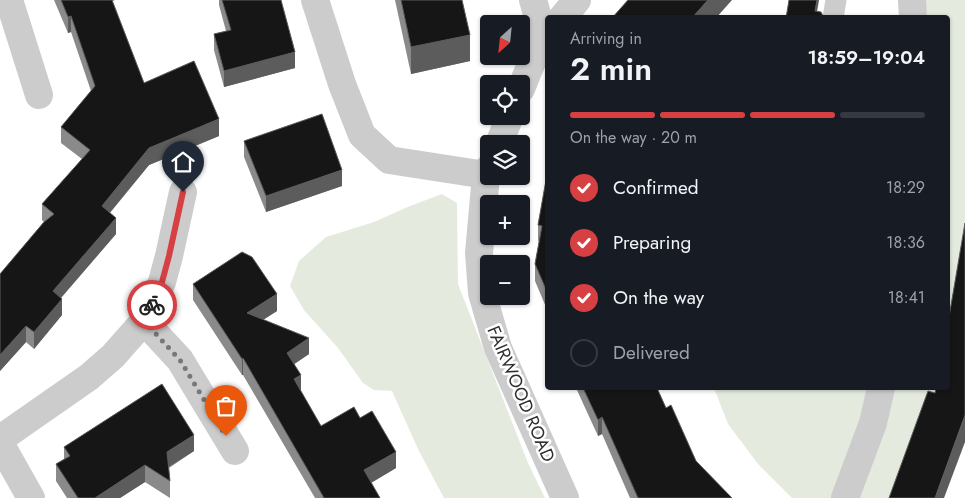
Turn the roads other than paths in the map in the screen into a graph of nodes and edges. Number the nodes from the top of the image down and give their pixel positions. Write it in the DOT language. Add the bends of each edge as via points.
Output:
graph roads {
  1 [pos="9,0"];
  2 [pos="315,0"];
  3 [pos="533,0"];
  4 [pos="577,0"];
  5 [pos="836,0"];
  6 [pos="912,0"];
  7 [pos="564,15"];
  8 [pos="833,15"];
  9 [pos="913,15"];
  10 [pos="545,34"];
  11 [pos="545,39"];
  12 [pos="527,75"];
  13 [pos="39,95"];
  14 [pos="480,171"];
  15 [pos="486,185"];
  16 [pos="183,192"];
  17 [pos="144,321"];
  18 [pos="881,390"];
  19 [pos="0,441"];
  20 [pos="235,452"];
  21 [pos="31,498"];
  22 [pos="565,498"];
  23 [pos="845,498"];
  1 -- 13 [label="street"];
  2 -- 14 [label="street" via="362,135 389,160"];
  3 -- 10 [label="street"];
  4 -- 7 [label="street"];
  5 -- 8 [label="lane"];
  6 -- 9 [label="street"];
  11 -- 12 [label="street"];
  15 -- 22 [label="street, FAIRWOOD ROAD" via="478,254 482,293 498,348"];
  16 -- 17 [label="street" via="162,282"];
  17 -- 19 [label="street" via="89,377"];
  17 -- 20 [label="street" via="180,360"];
  18 -- 23 [label="street" via="873,423"];
  19 -- 21 [label="street"];
}
